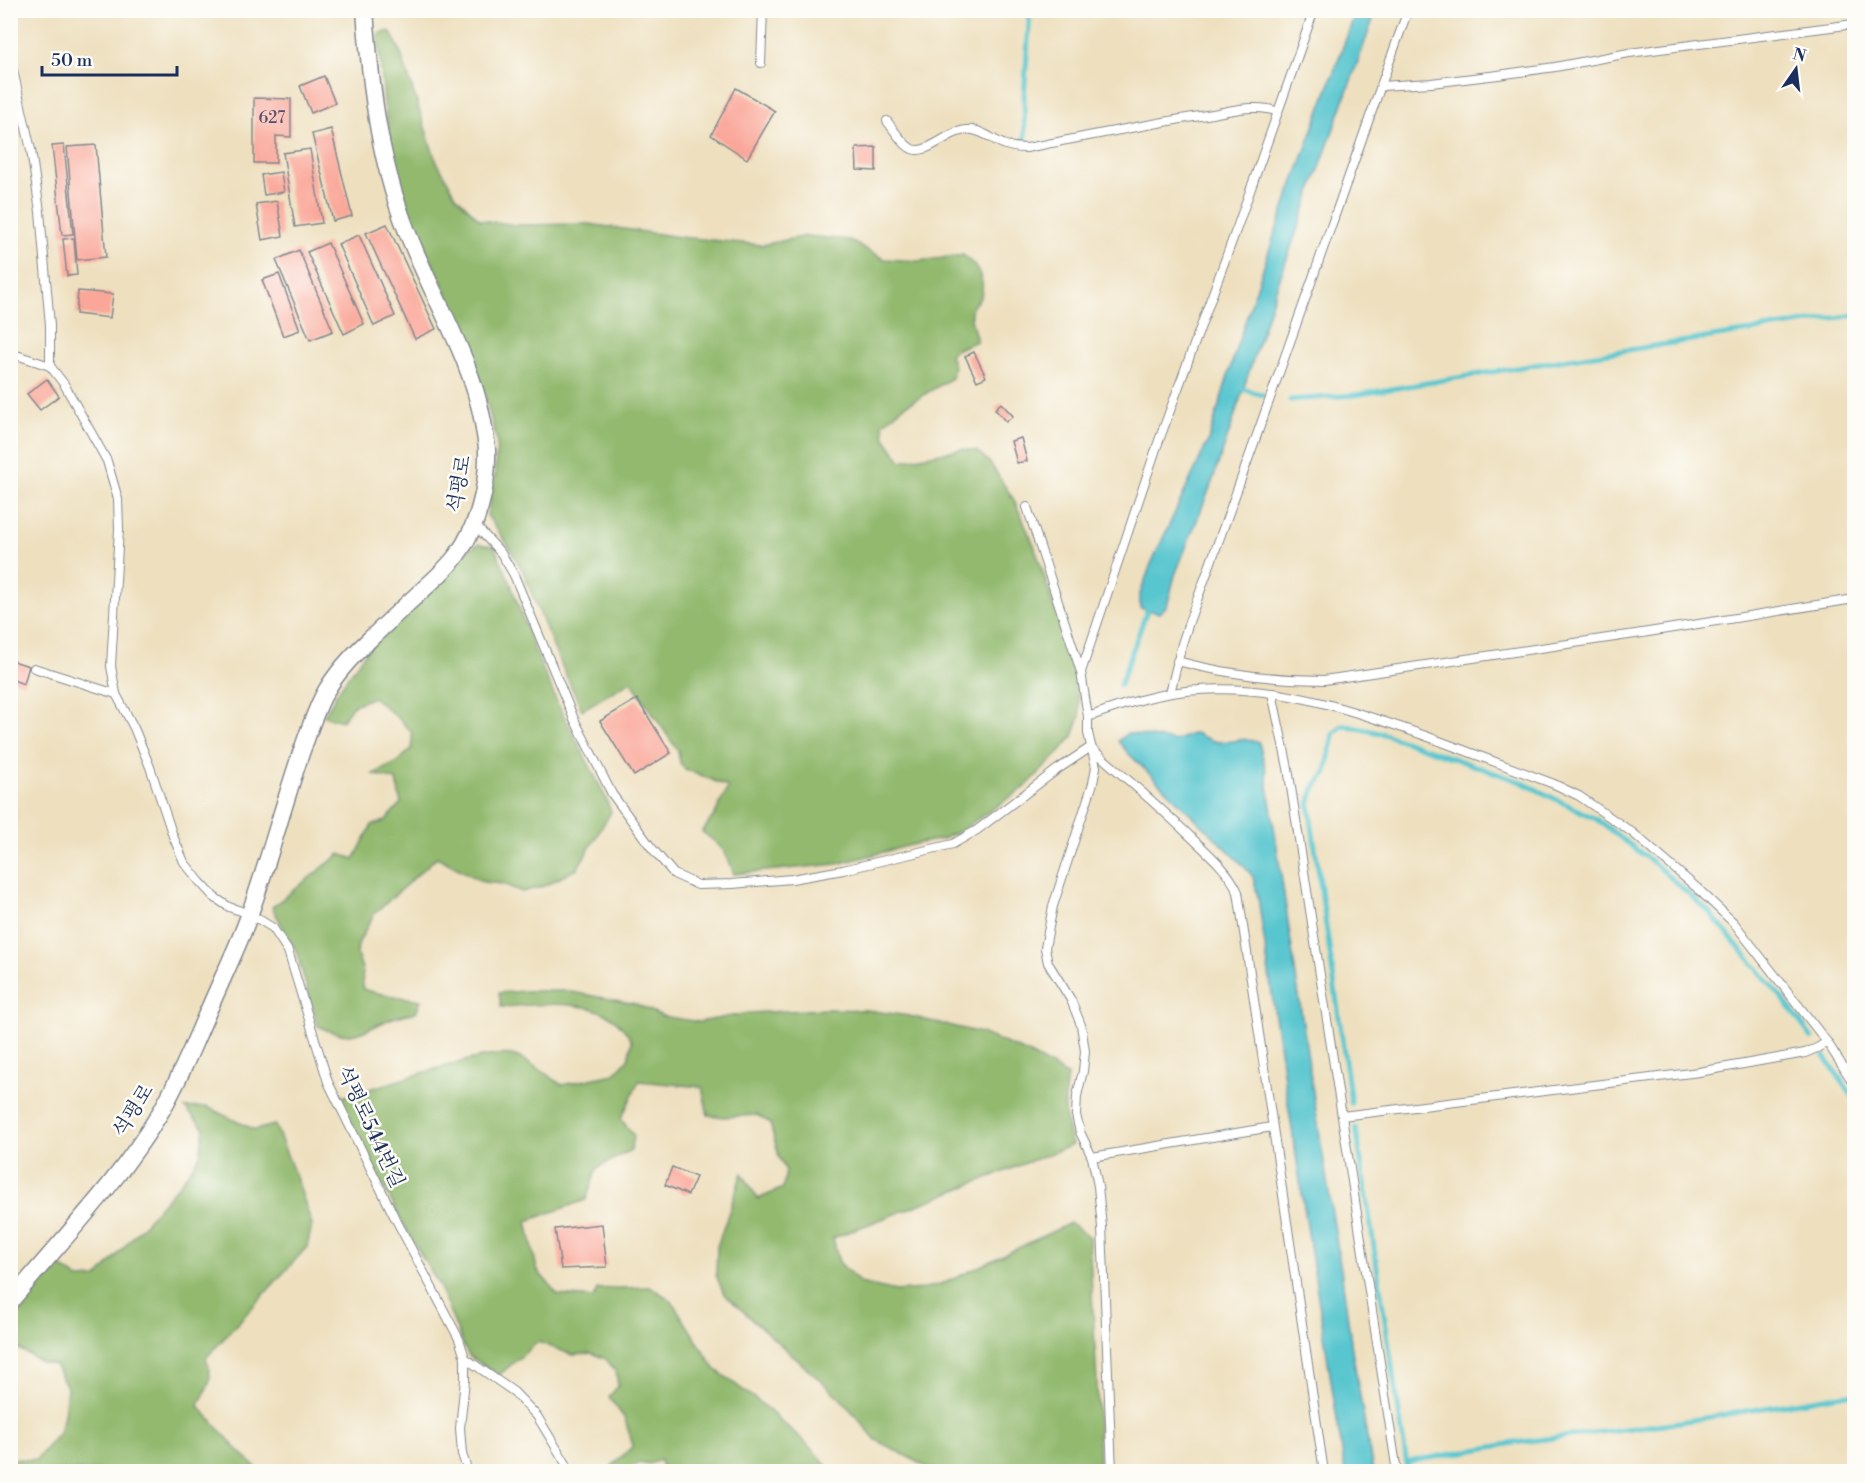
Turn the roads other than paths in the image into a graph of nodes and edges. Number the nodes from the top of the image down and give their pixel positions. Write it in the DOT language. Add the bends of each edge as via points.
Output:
graph roads {
  1 [pos="365,10"];
  2 [pos="764,10"];
  3 [pos="1314,10"];
  4 [pos="1408,10"];
  5 [pos="1854,24"];
  6 [pos="10,57"];
  7 [pos="761,63"];
  8 [pos="1381,86"];
  9 [pos="1278,112"];
  10 [pos="887,121"];
  11 [pos="10,353"];
  12 [pos="50,366"];
  13 [pos="1027,507"];
  14 [pos="475,525"];
  15 [pos="1854,599"];
  16 [pos="1177,661"];
  17 [pos="34,668"];
  18 [pos="1082,672"];
  19 [pos="1170,693"];
  20 [pos="1272,693"];
  21 [pos="116,694"];
  22 [pos="1088,717"];
  23 [pos="1091,747"];
  24 [pos="250,914"];
  25 [pos="1827,1042"];
  26 [pos="1854,1084"];
  27 [pos="1341,1116"];
  28 [pos="1272,1127"];
  29 [pos="1092,1157"];
  30 [pos="10,1302"];
  31 [pos="465,1358"];
  32 [pos="468,1472"];
  33 [pos="571,1472"];
  34 [pos="1112,1472"];
  35 [pos="1324,1472"];
  36 [pos="1397,1472"];
  1 -- 14 [label="street, 석평로" via="373,101 388,174 413,247 470,372 480,409 487,465"];
  2 -- 7 [label="lane"];
  3 -- 9 [label="lane"];
  4 -- 8 [label="lane"];
  5 -- 8 [label="lane" via="1629,53 1498,75"];
  6 -- 12 [label="lane" via="40,212"];
  8 -- 16 [label="lane"];
  9 -- 10 [label="lane" via="1268,108 1243,110 1026,148 1014,148 967,129 918,150 902,141"];
  9 -- 18 [label="lane" via="1157,446"];
  11 -- 12 [label="lane"];
  12 -- 21 [label="lane" via="107,461 117,499 119,529 111,666"];
  13 -- 18 [label="lane"];
  14 -- 23 [label="lane" via="501,553 514,575 574,719 612,794 674,874 698,885 792,879 953,844"];
  14 -- 24 [label="street, 석평로" via="457,555 346,662 326,692 311,724"];
  15 -- 16 [label="lane" via="1324,680 1206,669"];
  16 -- 19 [label="lane"];
  17 -- 21 [label="lane"];
  18 -- 22 [label="lane"];
  19 -- 20 [label="lane"];
  19 -- 22 [label="lane"];
  20 -- 25 [label="lane" via="1317,701 1389,723 1554,784 1602,810 1734,923"];
  20 -- 27 [label="lane" via="1288,768"];
  21 -- 24 [label="lane" via="150,767 184,862 214,897"];
  22 -- 23 [label="lane"];
  23 -- 28 [label="lane" via="1231,876 1238,892"];
  23 -- 29 [label="lane" via="1096,767 1093,783 1053,906 1045,948 1048,963 1081,1025 1085,1052 1076,1115"];
  24 -- 30 [label="street, 석평로" via="161,1112 95,1204"];
  24 -- 31 [label="lane, 석평로544번길" via="273,928 288,951 328,1082 388,1206 447,1313"];
  25 -- 26 [label="lane"];
  25 -- 27 [label="lane" via="1805,1053 1699,1072"];
  27 -- 36 [label="lane"];
  28 -- 29 [label="lane"];
  28 -- 35 [label="lane"];
  29 -- 34 [label="lane" via="1102,1227"];
  31 -- 32 [label="lane, 석평로544번길" via="460,1428"];
  31 -- 33 [label="lane" via="514,1392 537,1416"];
}
